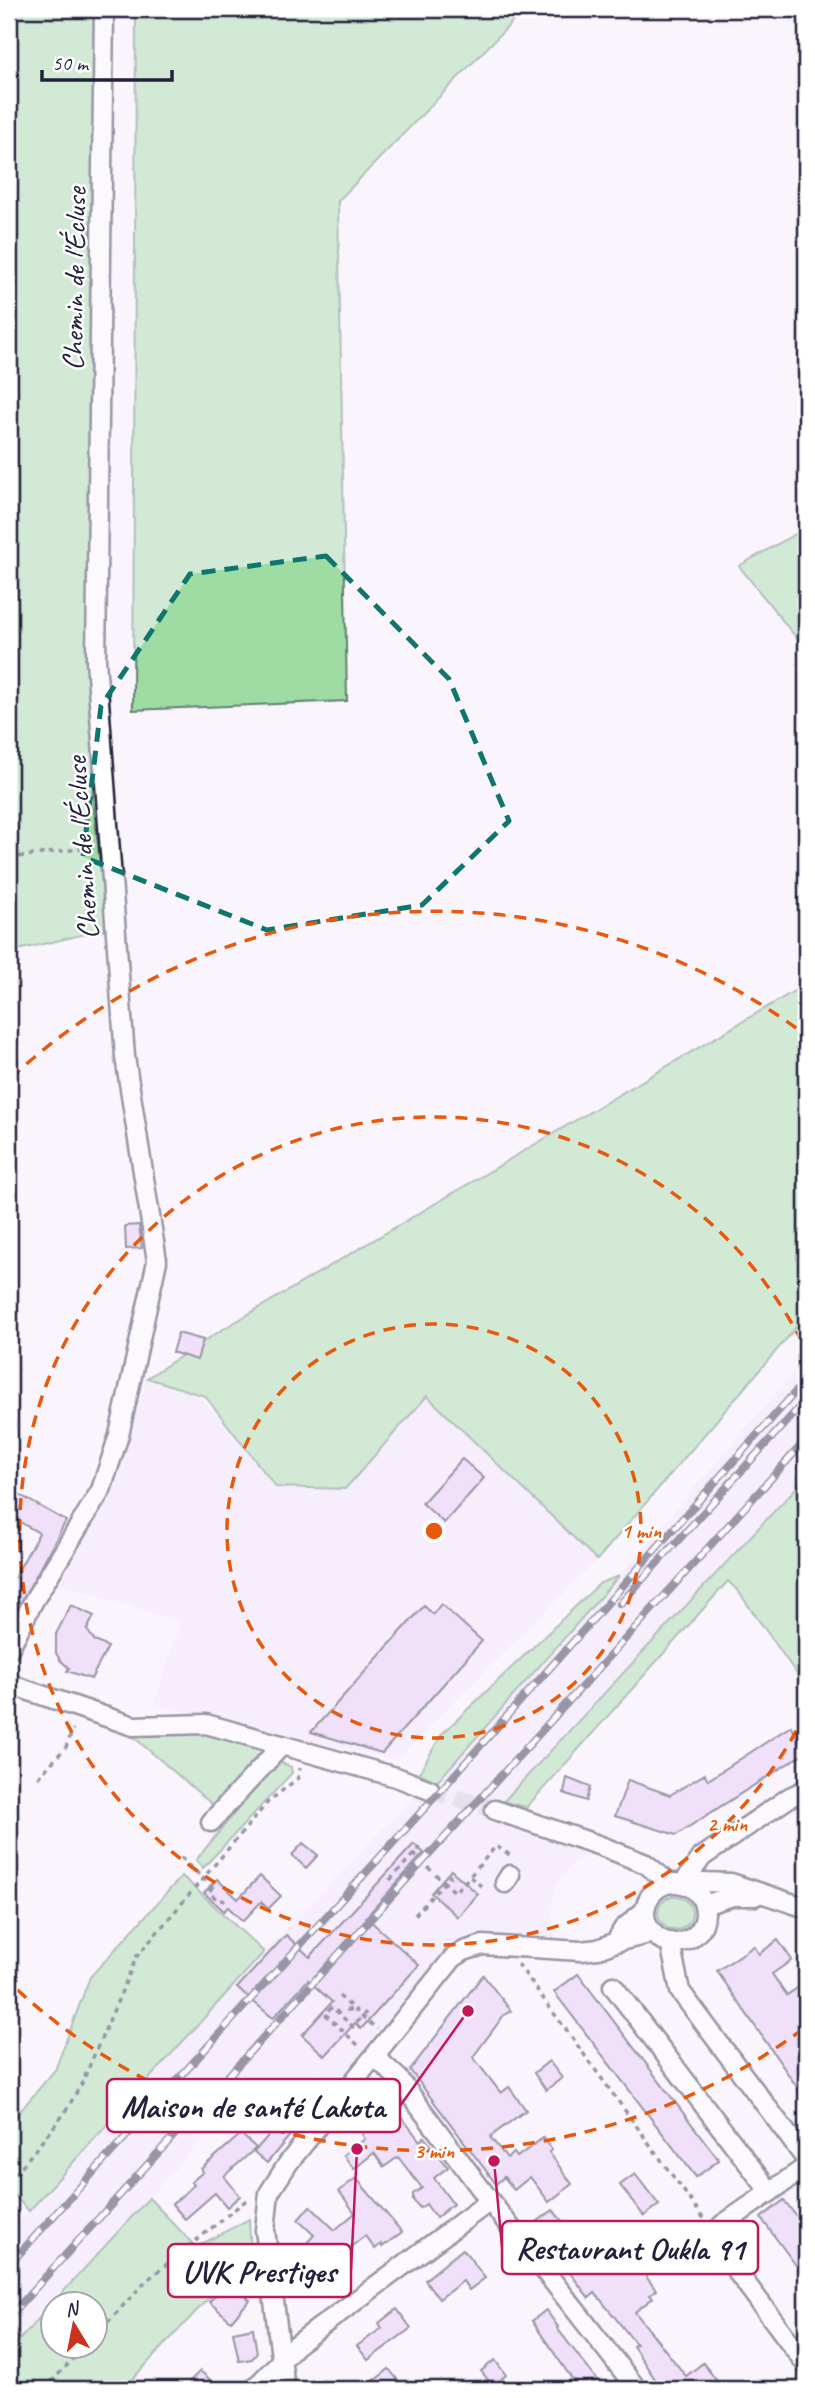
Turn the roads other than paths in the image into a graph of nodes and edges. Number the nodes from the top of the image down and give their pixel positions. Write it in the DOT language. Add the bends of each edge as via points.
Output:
graph roads {
  1 [pos="104,9"];
  2 [pos="9,1649"];
  3 [pos="9,1684"];
  4 [pos="282,1745"];
  5 [pos="430,1790"];
  6 [pos="806,1795"];
  7 [pos="495,1811"];
  8 [pos="211,1822"];
  9 [pos="681,1885"];
  10 [pos="765,1896"];
  11 [pos="704,1905"];
  12 [pos="806,1908"];
  13 [pos="645,1910"];
  14 [pos="653,1934"];
  15 [pos="616,1941"];
  16 [pos="670,1942"];
  17 [pos="613,1986"];
  18 [pos="375,2057"];
  19 [pos="806,2159"];
  20 [pos="806,2167"];
  21 [pos="769,2192"];
  22 [pos="490,2201"];
  23 [pos="281,2360"];
  24 [pos="806,2364"];
  25 [pos="631,2387"];
  26 [pos="254,2389"];
  27 [pos="285,2389"];
  1 -- 2 [label="street, Chemin de l'Écluse" via="96,660 125,1057 157,1261 119,1435 101,1490"];
  3 -- 4 [label="street" via="133,1726 206,1724"];
  4 -- 5 [label="street"];
  4 -- 8 [label="street"];
  6 -- 9 [label="street" via="790,1797 702,1857"];
  7 -- 9 [label="street" via="601,1846 646,1864"];
  9 -- 10 [label="street" via="731,1883"];
  9 -- 11 [label="street" via="699,1895"];
  9 -- 13 [label="street" via="653,1893"];
  10 -- 11 [label="street" via="733,1896"];
  10 -- 12 [label="street"];
  11 -- 16 [label="street" via="700,1930 687,1940"];
  13 -- 14 [label="street"];
  13 -- 15 [label="street"];
  14 -- 15 [label="street"];
  14 -- 16 [label="street"];
  15 -- 18 [label="street" via="581,1951 483,1945 464,1951 453,1958"];
  16 -- 19 [label="street" via="680,1991"];
  17 -- 21 [label="street"];
  18 -- 22 [label="street" via="398,2078"];
  18 -- 23 [label="street" via="269,2193 265,2230"];
  20 -- 21 [label="street"];
  21 -- 24 [label="street" via="722,2225 718,2246"];
  22 -- 23 [label="street"];
  22 -- 25 [label="street"];
  23 -- 26 [label="street"];
  23 -- 27 [label="street"];
}
